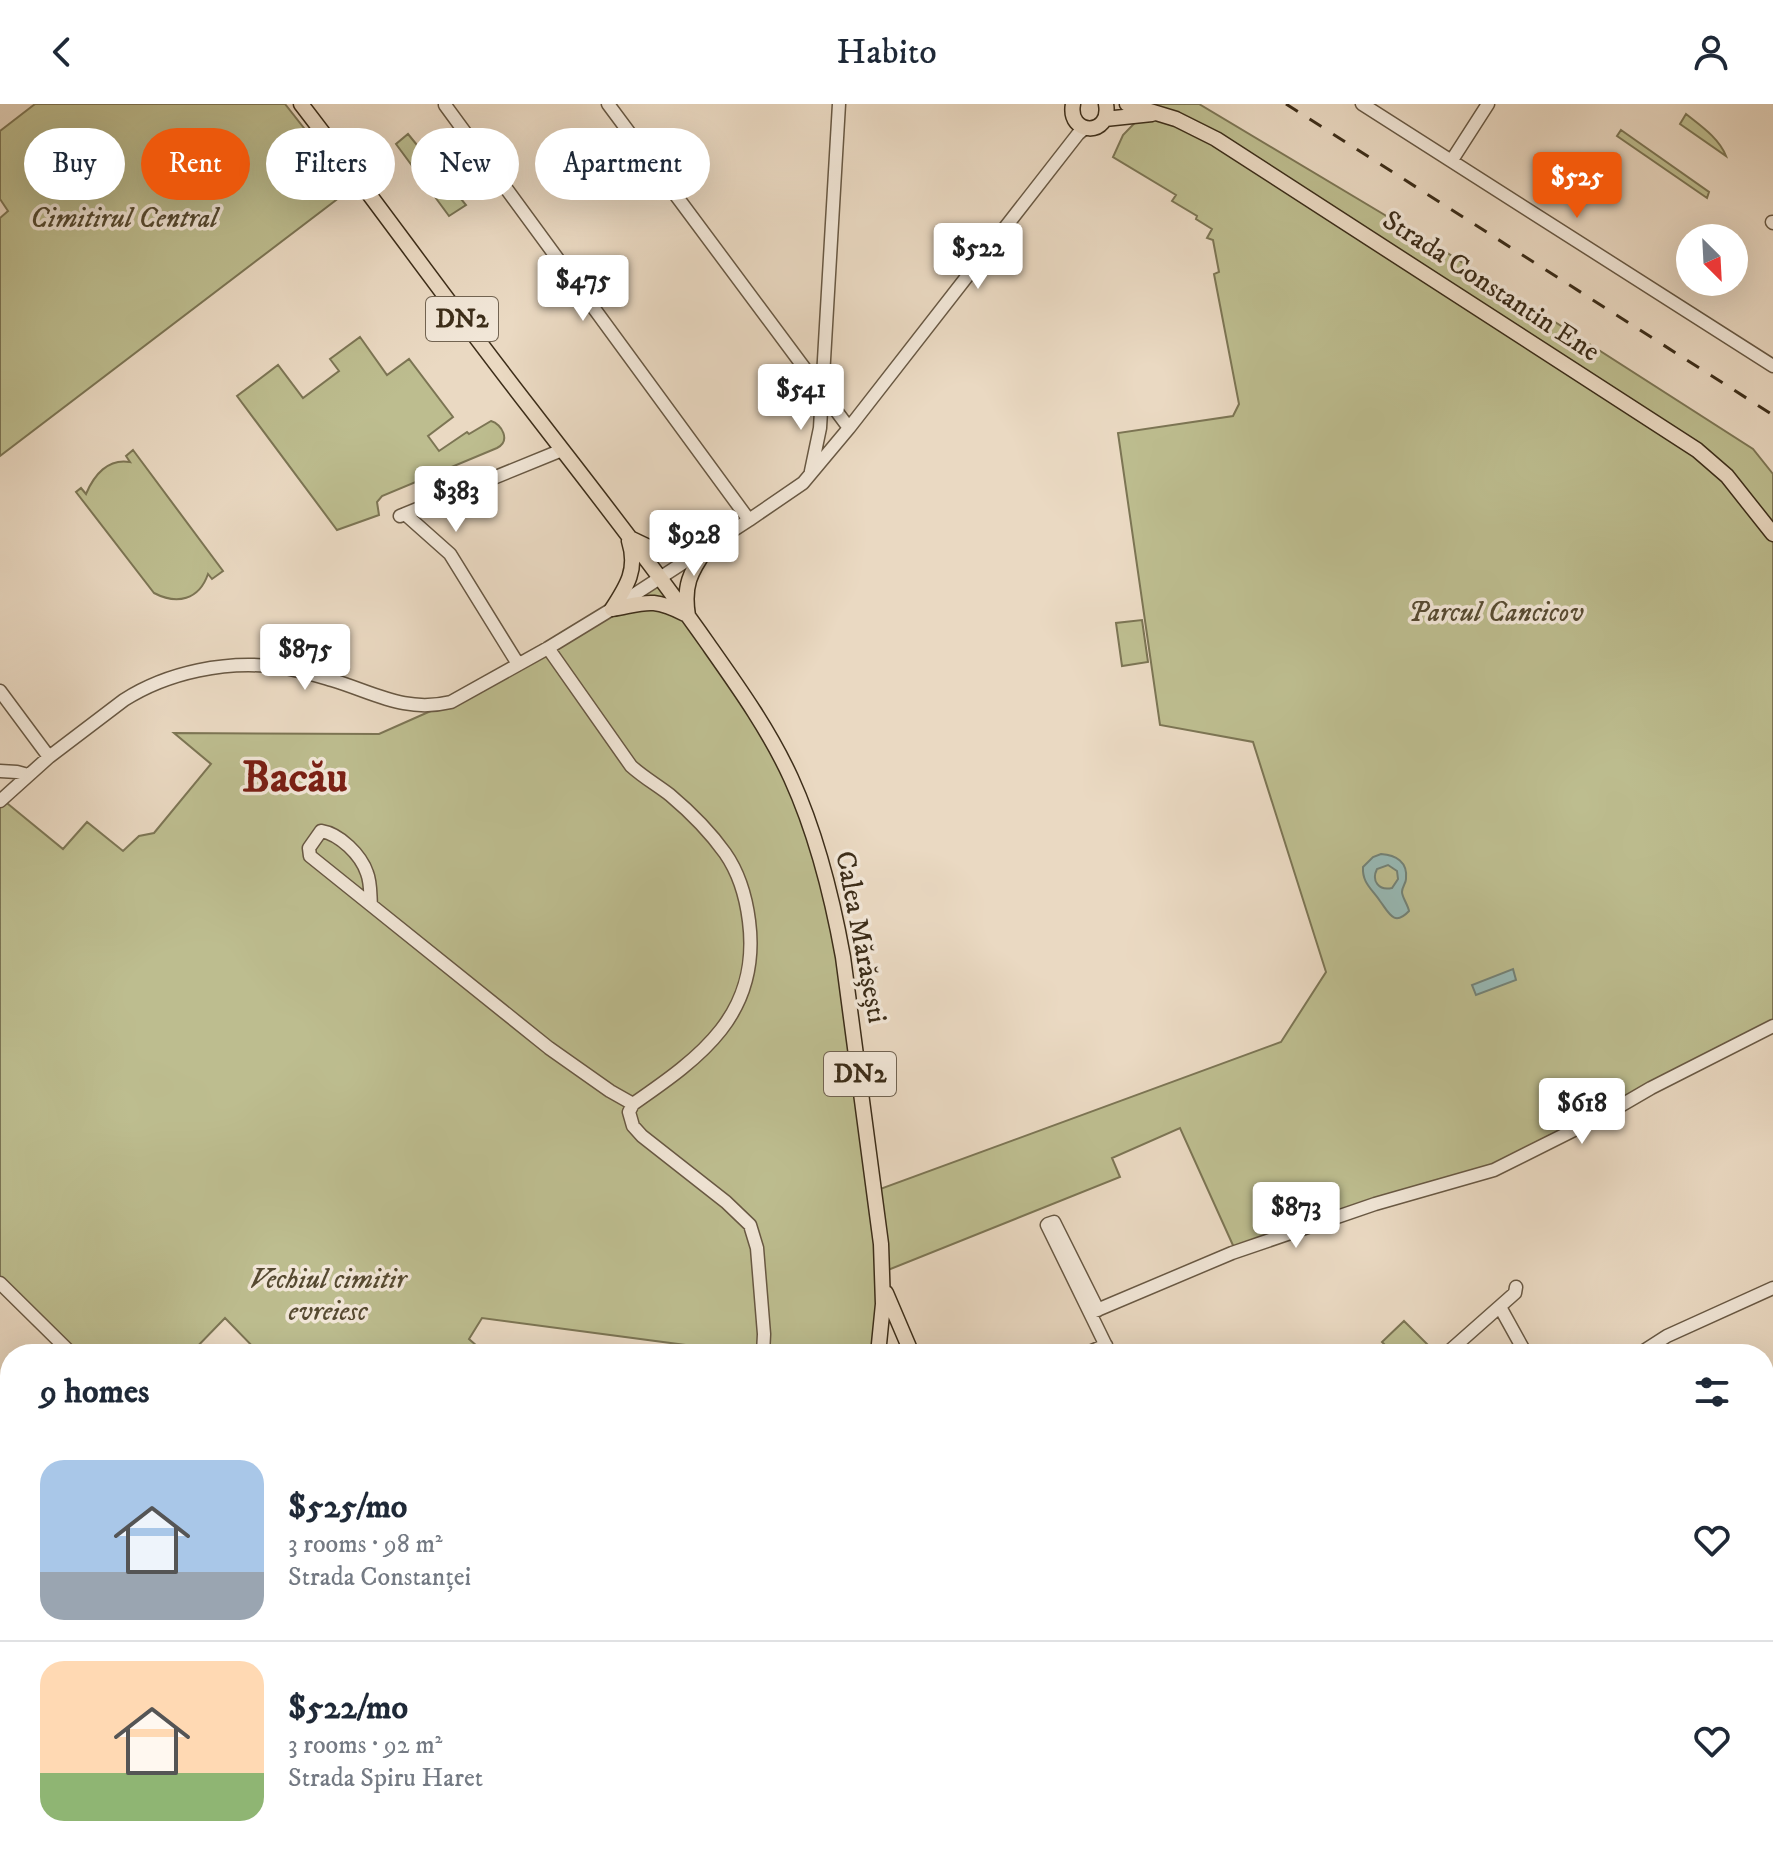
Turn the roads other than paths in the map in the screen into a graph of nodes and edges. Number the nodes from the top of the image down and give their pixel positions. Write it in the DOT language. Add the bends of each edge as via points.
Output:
graph roads {
  1 [pos="301,104"];
  2 [pos="608,104"];
  3 [pos="839,104"];
  4 [pos="1127,104"];
  5 [pos="1362,104"];
  6 [pos="1488,104"];
  7 [pos="445,105"];
  8 [pos="1068,107"];
  9 [pos="1106,112"];
  10 [pos="1157,114"];
  11 [pos="1085,128"];
  12 [pos="1452,160"];
  13 [pos="1773,366"];
  14 [pos="822,392"];
  15 [pos="849,428"];
  16 [pos="562,450"];
  17 [pos="810,476"];
  18 [pos="749,520"];
  19 [pos="1773,534"];
  20 [pos="628,537"];
  21 [pos="707,548"];
  22 [pos="661,579"];
  23 [pos="612,609"];
  24 [pos="689,616"];
  25 [pos="548,648"];
  26 [pos="518,664"];
  27 [pos="0,691"];
  28 [pos="49,757"];
  29 [pos="0,771"];
  30 [pos="28,775"];
  31 [pos="0,801"];
  32 [pos="371,905"];
  33 [pos="1773,1026"];
  34 [pos="633,1104"];
  35 [pos="883,1279"];
  36 [pos="0,1283"];
  37 [pos="1516,1287"];
  38 [pos="1773,1288"];
  39 [pos="1500,1307"];
  40 [pos="1094,1312"];
  41 [pos="62,1344"];
  42 [pos="764,1344"];
  43 [pos="879,1344"];
  44 [pos="908,1344"];
  45 [pos="1106,1344"];
  46 [pos="1457,1344"];
  47 [pos="1520,1344"];
  48 [pos="1662,1344"];
  1 -- 16 [label="main road, Calea Mărășești / DN2"];
  2 -- 14 [label="street"];
  3 -- 14 [label="street"];
  4 -- 10 [label="main road, Strada Constantin Ene"];
  5 -- 12 [label="street"];
  6 -- 12 [label="street"];
  7 -- 18 [label="street"];
  8 -- 11 [label="main road"];
  9 -- 10 [label="main road, Strada Constantin Ene"];
  9 -- 11 [label="main road, Strada Constantin Ene" via="1097,127"];
  10 -- 19 [label="main road, Strada Constantin Ene" via="1216,139 1697,450 1727,476"];
  11 -- 15 [label="street"];
  12 -- 13 [label="street"];
  14 -- 15 [label="street"];
  14 -- 17 [label="street"];
  15 -- 17 [label="street"];
  16 -- 20 [label="main road, Calea Mărășești / DN2"];
  16 -- 26 [label="street" via="402,515 450,554"];
  17 -- 18 [label="street"];
  18 -- 21 [label="street"];
  20 -- 21 [label="main road" via="670,555"];
  20 -- 22 [label="main road, Calea Mărășești / DN2"];
  20 -- 23 [label="main road" via="634,559 631,574"];
  21 -- 22 [label="street"];
  21 -- 24 [label="main road" via="689,577"];
  22 -- 23 [label="street"];
  22 -- 24 [label="main road, Calea Mărășești / DN2"];
  23 -- 24 [label="main road" via="653,602"];
  23 -- 25 [label="street"];
  24 -- 35 [label="main road, Calea Mărășești / DN2" via="780,756 825,875 856,1048"];
  25 -- 26 [label="street"];
  25 -- 34 [label="street" via="631,766 670,796 723,850 739,879 749,918 751,940 739,1004 707,1047"];
  26 -- 28 [label="street" via="435,706 380,697 279,667 195,671 135,693"];
  27 -- 28 [label="street"];
  28 -- 30 [label="street"];
  29 -- 30 [label="street"];
  30 -- 31 [label="street"];
  32 -- 32 [label="street" via="362,861 321,831 309,848 310,856"];
  32 -- 34 [label="street" via="549,1048"];
  33 -- 40 [label="street" via="1494,1170 1232,1253"];
  34 -- 42 [label="street" via="629,1112 642,1136 750,1225 757,1248"];
  35 -- 43 [label="main road, DN2"];
  35 -- 44 [label="main road, Calea Mărășești"];
  36 -- 41 [label="street"];
  37 -- 39 [label="street"];
  38 -- 48 [label="street" via="1667,1336"];
  39 -- 46 [label="street"];
  39 -- 47 [label="street"];
  40 -- 40 [label="street" via="1054,1222 1052,1222 1047,1225"];
  40 -- 45 [label="street"];
}
